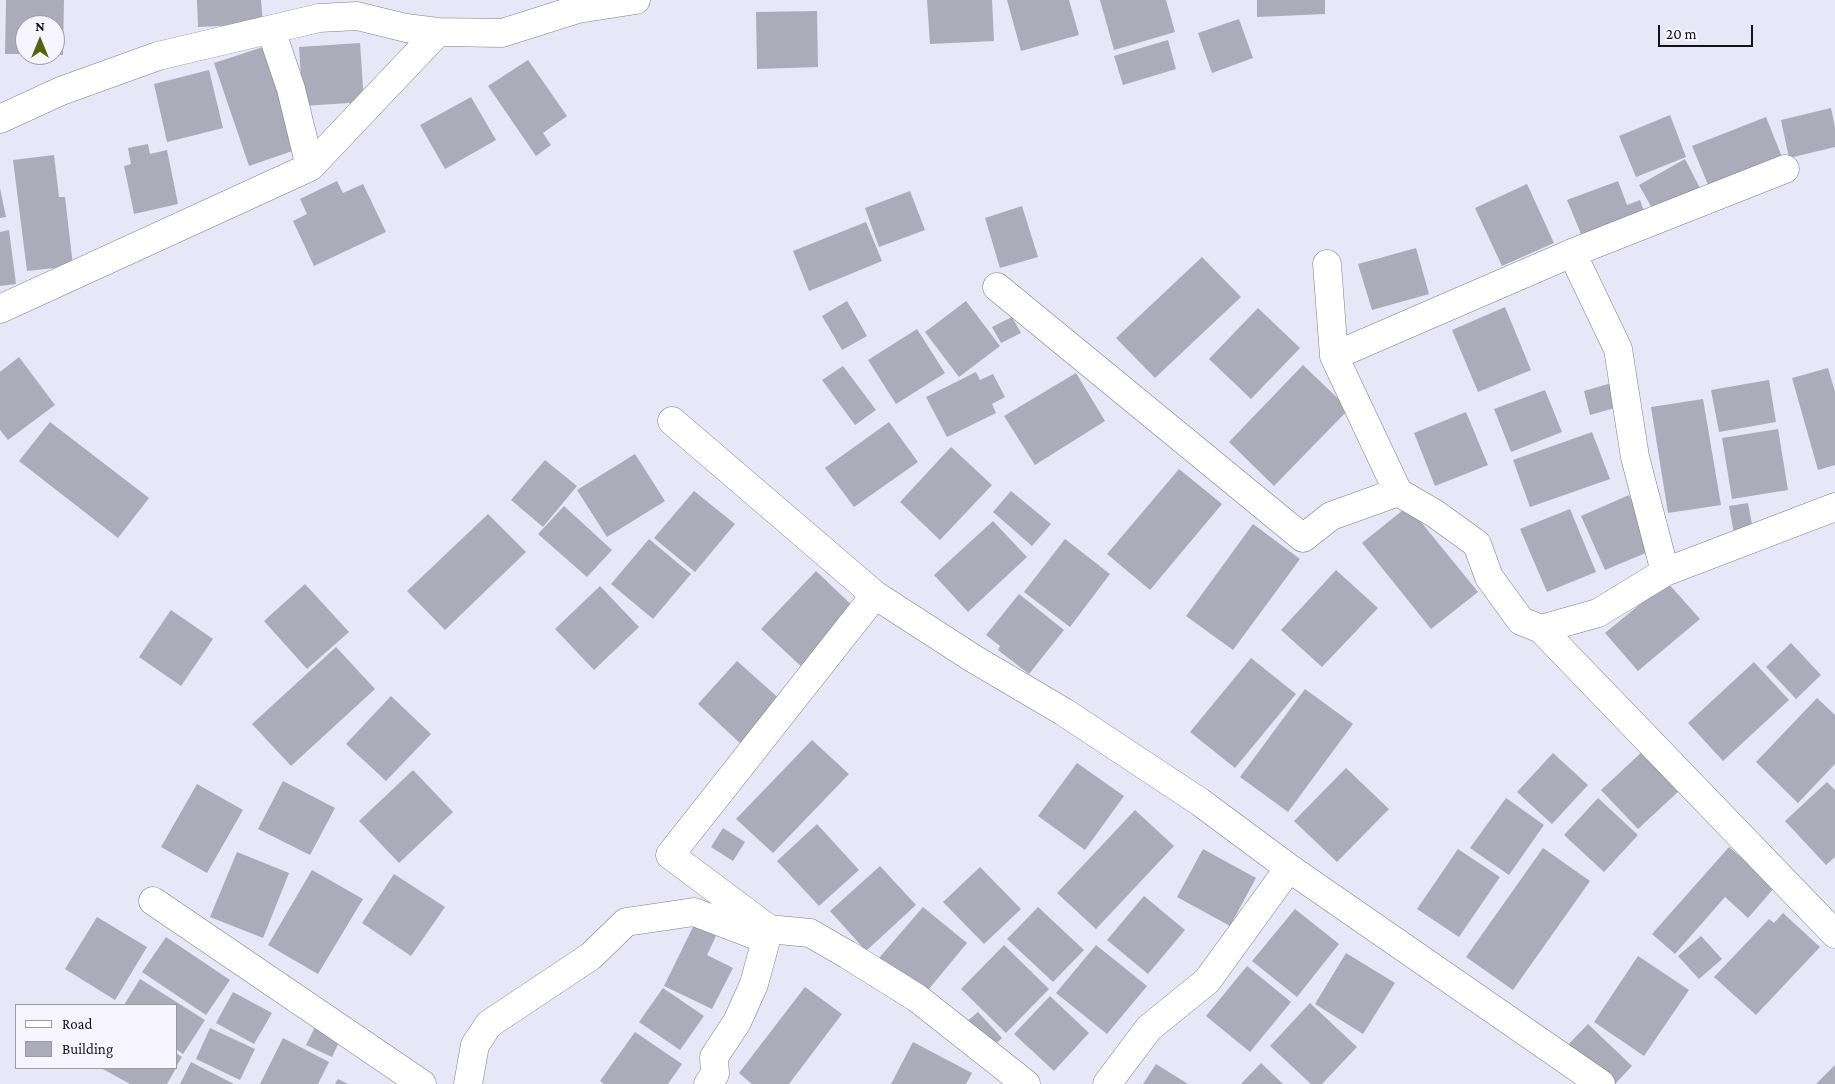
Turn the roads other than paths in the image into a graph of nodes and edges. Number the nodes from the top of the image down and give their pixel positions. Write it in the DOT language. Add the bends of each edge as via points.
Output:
graph roads {
  1 [pos="636,0"];
  2 [pos="272,30"];
  3 [pos="438,32"];
  4 [pos="0,119"];
  5 [pos="310,167"];
  6 [pos="1785,169"];
  7 [pos="1572,253"];
  8 [pos="1327,264"];
  9 [pos="996,287"];
  10 [pos="0,309"];
  11 [pos="1334,356"];
  12 [pos="672,421"];
  13 [pos="1398,492"];
  14 [pos="1835,507"];
  15 [pos="1665,572"];
  16 [pos="875,595"];
  17 [pos="1541,629"];
  18 [pos="1289,868"];
  19 [pos="153,901"];
  20 [pos="767,934"];
  21 [pos="1835,934"];
  22 [pos="422,1084"];
  23 [pos="468,1084"];
  24 [pos="708,1084"];
  25 [pos="1026,1084"];
  26 [pos="1107,1084"];
  27 [pos="1601,1084"];
  1 -- 3 [label="street" via="578,9 502,33"];
  2 -- 3 [label="street" via="319,18 357,16"];
  2 -- 4 [label="street" via="158,56 61,91"];
  2 -- 5 [label="street" via="291,89"];
  3 -- 5 [label="street"];
  5 -- 10 [label="street"];
  6 -- 7 [label="street"];
  7 -- 11 [label="street"];
  7 -- 15 [label="street" via="1618,349 1635,457"];
  8 -- 11 [label="street"];
  9 -- 13 [label="street" via="1302,538 1331,516"];
  11 -- 13 [label="street"];
  12 -- 16 [label="street"];
  13 -- 17 [label="street" via="1477,544 1489,577 1522,621"];
  14 -- 15 [label="street"];
  15 -- 17 [label="street" via="1598,613"];
  16 -- 18 [label="street" via="974,660 1064,712 1200,802"];
  16 -- 20 [label="street" via="670,855"];
  17 -- 21 [label="street"];
  18 -- 26 [label="street" via="1207,981 1149,1028"];
  18 -- 27 [label="street"];
  19 -- 22 [label="street"];
  20 -- 23 [label="street" via="694,912 626,922 591,956 489,1024 475,1045"];
  20 -- 24 [label="street" via="754,984 738,1022 714,1057 715,1074"];
  20 -- 25 [label="street" via="810,933 848,955 917,998"];
}
